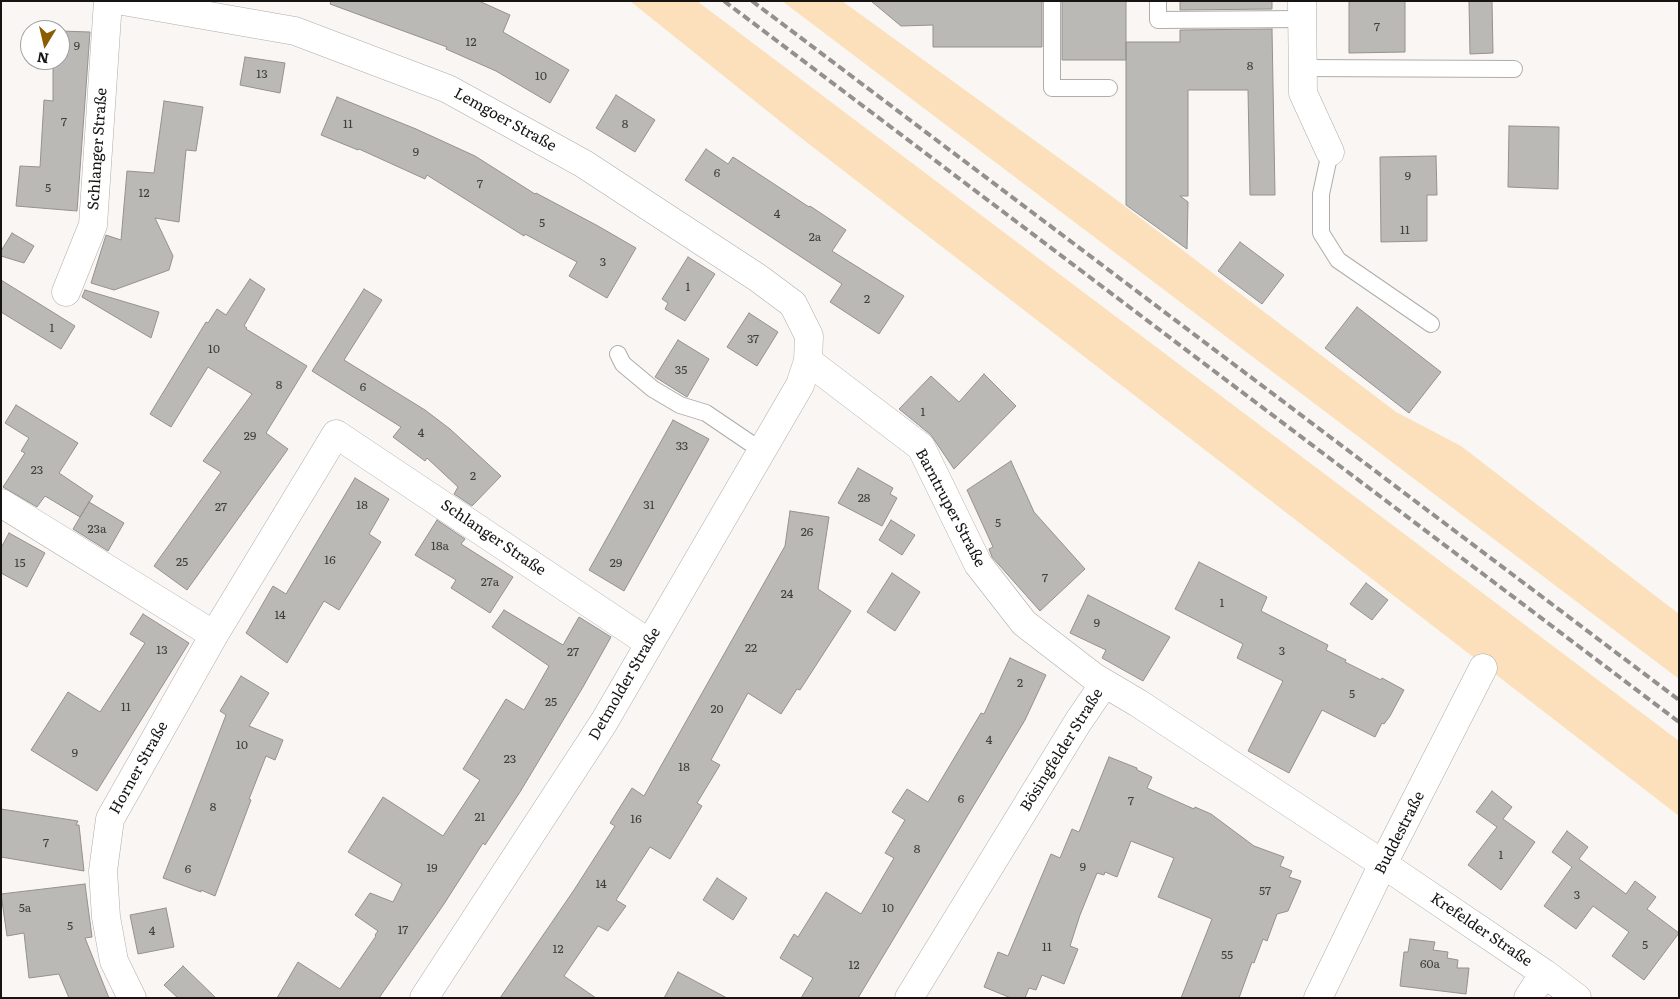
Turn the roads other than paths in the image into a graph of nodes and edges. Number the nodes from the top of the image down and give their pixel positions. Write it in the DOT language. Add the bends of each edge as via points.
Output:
graph roads {
  1 [pos="108,1"];
  2 [pos="123,1"];
  3 [pos="1052,1"];
  4 [pos="1158,1"];
  5 [pos="1302,10"];
  6 [pos="1303,68"];
  7 [pos="1514,69"];
  8 [pos="1109,88"];
  9 [pos="1330,152"];
  10 [pos="66,292"];
  11 [pos="1431,324"];
  12 [pos="618,354"];
  13 [pos="808,361"];
  14 [pos="336,434"];
  15 [pos="762,451"];
  16 [pos="1,503"];
  17 [pos="214,635"];
  18 [pos="649,643"];
  19 [pos="1483,668"];
  20 [pos="1104,684"];
  21 [pos="1383,864"];
  22 [pos="1544,973"];
  23 [pos="132,998"];
  24 [pos="424,998"];
  25 [pos="909,998"];
  26 [pos="1318,998"];
  27 [pos="1528,998"];
  28 [pos="1577,998"];
  1 -- 10 [label="street, Schlanger Straße" via="93,225"];
  2 -- 13 [label="street, Lemgoer Straße" via="295,31 448,89 584,164 793,304 809,336"];
  3 -- 8 [label="lane" via="1052,88"];
  4 -- 5 [label="lane" via="1158,20"];
  5 -- 6 [label="street"];
  6 -- 7 [label="lane"];
  6 -- 9 [label="street" via="1303,93"];
  9 -- 11 [label="lane" via="1321,194 1321,233 1338,260"];
  12 -- 15 [label="lane" via="623,364 653,389 680,405 706,413"];
  13 -- 15 [label="street, Detmolder Straße" via="800,385"];
  13 -- 20 [label="street, Barntruper Straße" via="921,447 978,564 1024,623"];
  14 -- 17 [label="street, Horner Straße"];
  14 -- 18 [label="street, Schlanger Straße"];
  15 -- 18 [label="street, Detmolder Straße"];
  16 -- 17 [label="street"];
  17 -- 23 [label="street, Horner Straße" via="110,819 103,871 106,917 114,961"];
  18 -- 24 [label="street, Detmolder Straße" via="604,722"];
  19 -- 21 [label="street, Buddestraße"];
  20 -- 21 [label="street, Bösingfelder Straße"];
  20 -- 25 [label="street, Bösingfelder Straße"];
  21 -- 22 [label="street, Krefelder Straße"];
  21 -- 26 [label="street, Buddestraße"];
  22 -- 27 [label="street"];
  22 -- 28 [label="street, Krefelder Straße"];
}
